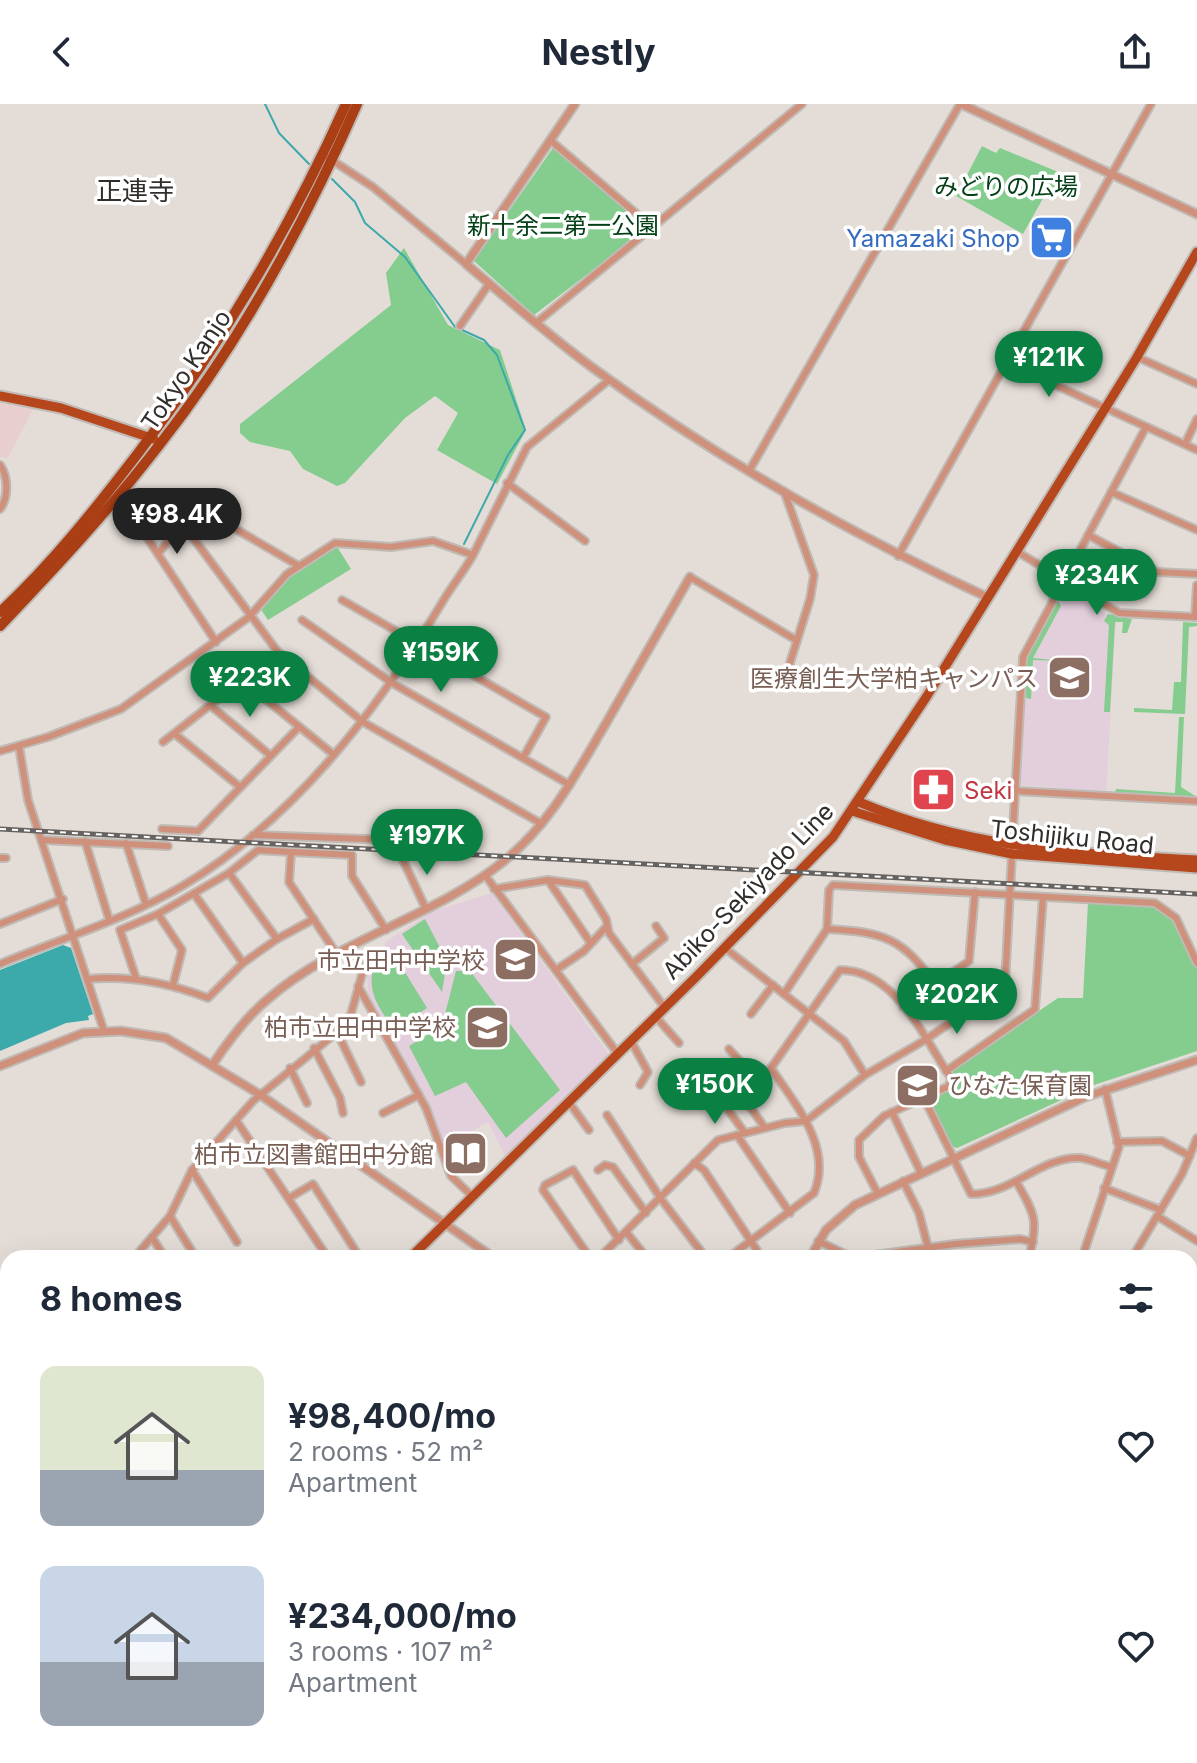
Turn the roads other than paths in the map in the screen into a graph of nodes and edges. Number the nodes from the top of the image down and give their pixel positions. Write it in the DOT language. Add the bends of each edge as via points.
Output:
graph roads {
  1 [pos="346,104"];
  2 [pos="357,104"];
  3 [pos="575,104"];
  4 [pos="802,104"];
  5 [pos="960,104"];
  6 [pos="1151,104"];
  7 [pos="550,140"];
  8 [pos="328,158"];
  9 [pos="1111,174"];
  10 [pos="1197,214"];
  11 [pos="652,227"];
  12 [pos="1197,252"];
  13 [pos="466,264"];
  14 [pos="489,284"];
  15 [pos="536,323"];
  16 [pos="460,326"];
  17 [pos="1137,357"];
  18 [pos="1005,362"];
  19 [pos="609,380"];
  20 [pos="1197,384"];
  21 [pos="0,396"];
  22 [pos="1106,408"];
  23 [pos="1197,419"];
  24 [pos="1146,427"];
  25 [pos="150,437"];
  26 [pos="162,442"];
  27 [pos="1185,444"];
  28 [pos="1197,450"];
  29 [pos="0,465"];
  30 [pos="749,471"];
  31 [pos="507,483"];
  32 [pos="116,490"];
  33 [pos="784,491"];
  34 [pos="1111,492"];
  35 [pos="0,509"];
  36 [pos="182,523"];
  37 [pos="1197,530"];
  38 [pos="1088,535"];
  39 [pos="585,541"];
  40 [pos="1016,551"];
  41 [pos="158,554"];
  42 [pos="473,555"];
  43 [pos="898,556"];
  44 [pos="299,566"];
  45 [pos="1197,574"];
  46 [pos="690,577"];
  47 [pos="1064,580"];
  48 [pos="1197,585"];
  49 [pos="987,597"];
  50 [pos="342,600"];
  51 [pos="0,612"];
  52 [pos="249,617"];
  53 [pos="1196,617"];
  54 [pos="302,620"];
  55 [pos="0,626"];
  56 [pos="796,640"];
  57 [pos="216,642"];
  58 [pos="418,644"];
  59 [pos="278,652"];
  60 [pos="789,666"];
  61 [pos="243,681"];
  62 [pos="392,683"];
  63 [pos="211,706"];
  64 [pos="363,722"];
  65 [pos="299,727"];
  66 [pos="175,734"];
  67 [pos="163,742"];
  68 [pos="19,746"];
  69 [pos="0,751"];
  70 [pos="333,754"];
  71 [pos="270,755"];
  72 [pos="523,758"];
  73 [pos="570,785"];
  74 [pos="240,787"];
  75 [pos="1016,791"];
  76 [pos="1197,801"];
  77 [pos="859,802"];
  78 [pos="852,811"];
  79 [pos="542,824"];
  80 [pos="162,829"];
  81 [pos="253,835"];
  82 [pos="43,840"];
  83 [pos="393,840"];
  84 [pos="85,841"];
  85 [pos="126,843"];
  86 [pos="168,846"];
  87 [pos="1012,850"];
  88 [pos="291,852"];
  89 [pos="402,858"];
  90 [pos="1197,860"];
  91 [pos="1197,868"];
  92 [pos="229,873"];
  93 [pos="485,875"];
  94 [pos="548,880"];
  95 [pos="494,889"];
  96 [pos="975,892"];
  97 [pos="1010,894"];
  98 [pos="195,895"];
  99 [pos="1043,897"];
  100 [pos="63,899"];
  101 [pos="146,904"];
  102 [pos="426,909"];
  103 [pos="158,914"];
  104 [pos="109,919"];
  105 [pos="314,919"];
  106 [pos="0,924"];
  107 [pos="607,926"];
  108 [pos="656,926"];
  109 [pos="827,929"];
  110 [pos="386,930"];
  111 [pos="74,933"];
  112 [pos="277,939"];
  113 [pos="590,942"];
  114 [pos="725,948"];
  115 [pos="351,949"];
  116 [pos="338,956"];
  117 [pos="243,963"];
  118 [pos="1197,963"];
  119 [pos="0,964"];
  120 [pos="632,964"];
  121 [pos="556,970"];
  122 [pos="136,978"];
  123 [pos="88,979"];
  124 [pos="173,985"];
  125 [pos="773,985"];
  126 [pos="935,985"];
  127 [pos="358,986"];
  128 [pos="784,994"];
  129 [pos="903,1007"];
  130 [pos="665,1008"];
  131 [pos="751,1014"];
  132 [pos="811,1015"];
  133 [pos="656,1017"];
  134 [pos="104,1031"];
  135 [pos="337,1032"];
  136 [pos="925,1040"];
  137 [pos="631,1041"];
  138 [pos="679,1043"];
  139 [pos="314,1048"];
  140 [pos="729,1049"];
  141 [pos="618,1054"];
  142 [pos="1197,1060"];
  143 [pos="213,1064"];
  144 [pos="0,1066"];
  145 [pos="290,1068"];
  146 [pos="771,1068"];
  147 [pos="698,1069"];
  148 [pos="946,1071"];
  149 [pos="865,1075"];
  150 [pos="361,1082"];
  151 [pos="640,1085"];
  152 [pos="1105,1089"];
  153 [pos="259,1094"];
  154 [pos="741,1094"];
  155 [pos="419,1095"];
  156 [pos="924,1098"];
  157 [pos="568,1101"];
  158 [pos="307,1103"];
  159 [pos="892,1112"];
  160 [pos="343,1113"];
  161 [pos="383,1113"];
  162 [pos="607,1115"];
  163 [pos="236,1120"];
  164 [pos="806,1121"];
  165 [pos="765,1128"];
  166 [pos="589,1130"];
  167 [pos="745,1133"];
  168 [pos="737,1135"];
  169 [pos="1197,1138"];
  170 [pos="1117,1142"];
  171 [pos="1190,1156"];
  172 [pos="952,1158"];
  173 [pos="694,1163"];
  174 [pos="1112,1167"];
  175 [pos="192,1170"];
  176 [pos="598,1170"];
  177 [pos="921,1173"];
  178 [pos="903,1181"];
  179 [pos="1017,1183"];
  180 [pos="1104,1188"];
  181 [pos="878,1194"];
  182 [pos="472,1196"];
  183 [pos="289,1198"];
  184 [pos="661,1199"];
  185 [pos="646,1213"];
  186 [pos="790,1213"];
  187 [pos="1159,1213"];
  188 [pos="170,1216"];
  189 [pos="445,1224"];
  190 [pos="1197,1229"];
  191 [pos="627,1233"];
  192 [pos="152,1237"];
  193 [pos="619,1240"];
  194 [pos="1194,1240"];
  195 [pos="752,1241"];
  196 [pos="818,1241"];
  197 [pos="237,1242"];
  198 [pos="1033,1242"];
  199 [pos="928,1247"];
  200 [pos="141,1250"];
  201 [pos="160,1250"];
  202 [pos="191,1250"];
  203 [pos="323,1250"];
  204 [pos="355,1250"];
  205 [pos="418,1250"];
  206 [pos="482,1250"];
  207 [pos="584,1250"];
  208 [pos="608,1250"];
  209 [pos="641,1250"];
  210 [pos="700,1250"];
  211 [pos="739,1250"];
  212 [pos="757,1250"];
  213 [pos="814,1250"];
  214 [pos="833,1250"];
  215 [pos="909,1250"];
  216 [pos="1031,1250"];
  217 [pos="1085,1250"];
  218 [pos="1139,1250"];
  1 -- 8 [label="highway, Tokyo Kanjo"];
  2 -- 8 [label="highway, Tokyo Kanjo"];
  3 -- 7 [label="street"];
  4 -- 11 [label="street"];
  5 -- 9 [label="street"];
  5 -- 30 [label="street"];
  6 -- 9 [label="street"];
  7 -- 11 [label="street"];
  7 -- 13 [label="street"];
  8 -- 13 [label="street" via="373,187"];
  8 -- 25 [label="highway, Tokyo Kanjo" via="251,291"];
  8 -- 26 [label="highway, Tokyo Kanjo" via="255,302"];
  9 -- 10 [label="street"];
  9 -- 18 [label="street"];
  11 -- 15 [label="street"];
  12 -- 17 [label="main road, Abiko-Sekiyado Line"];
  13 -- 14 [label="street"];
  14 -- 15 [label="street"];
  14 -- 16 [label="street"];
  15 -- 19 [label="street"];
  17 -- 20 [label="street"];
  17 -- 22 [label="main road, Abiko-Sekiyado Line"];
  18 -- 22 [label="street"];
  18 -- 43 [label="street"];
  19 -- 30 [label="street"];
  19 -- 31 [label="street" via="527,447"];
  21 -- 25 [label="main road" via="61,408"];
  22 -- 24 [label="street"];
  22 -- 40 [label="main road, Abiko-Sekiyado Line"];
  23 -- 27 [label="street"];
  24 -- 27 [label="street"];
  24 -- 34 [label="street"];
  25 -- 26 [label="main road"];
  25 -- 32 [label="highway, Tokyo Kanjo"];
  26 -- 32 [label="highway, Tokyo Kanjo"];
  27 -- 28 [label="street"];
  29 -- 35 [label="street" via="6,495"];
  30 -- 33 [label="street"];
  31 -- 39 [label="street"];
  31 -- 42 [label="street"];
  32 -- 41 [label="street"];
  32 -- 51 [label="highway, Tokyo Kanjo"];
  32 -- 55 [label="highway, Tokyo Kanjo"];
  33 -- 43 [label="street"];
  33 -- 56 [label="street" via="814,575"];
  34 -- 37 [label="street"];
  34 -- 38 [label="street"];
  36 -- 41 [label="street"];
  36 -- 44 [label="street" via="205,511"];
  36 -- 52 [label="street"];
  38 -- 45 [label="street" via="1157,572"];
  38 -- 47 [label="street"];
  40 -- 47 [label="street"];
  40 -- 49 [label="main road, Abiko-Sekiyado Line"];
  41 -- 57 [label="street"];
  42 -- 44 [label="street" via="433,541 405,547 335,543"];
  42 -- 58 [label="street"];
  43 -- 49 [label="street"];
  44 -- 52 [label="street"];
  46 -- 56 [label="street"];
  46 -- 73 [label="street"];
  47 -- 53 [label="street" via="1119,613"];
  47 -- 75 [label="street" via="1023,657"];
  48 -- 53 [label="street"];
  49 -- 77 [label="main road, Abiko-Sekiyado Line"];
  50 -- 58 [label="street"];
  52 -- 57 [label="street"];
  52 -- 59 [label="street"];
  54 -- 62 [label="street"];
  56 -- 60 [label="street"];
  57 -- 68 [label="street" via="111,715"];
  58 -- 62 [label="street"];
  58 -- 72 [label="street" via="546,717"];
  59 -- 61 [label="street"];
  59 -- 64 [label="street"];
  61 -- 63 [label="street"];
  61 -- 65 [label="street"];
  62 -- 64 [label="street"];
  62 -- 72 [label="street"];
  63 -- 66 [label="street"];
  63 -- 71 [label="street"];
  64 -- 70 [label="street"];
  64 -- 79 [label="street"];
  65 -- 70 [label="street"];
  65 -- 71 [label="street"];
  66 -- 67 [label="street"];
  66 -- 74 [label="street"];
  68 -- 69 [label="street"];
  68 -- 82 [label="street" via="28,800"];
  70 -- 81 [label="street"];
  71 -- 74 [label="street"];
  72 -- 73 [label="street"];
  73 -- 79 [label="street"];
  74 -- 80 [label="street" via="198,831"];
  75 -- 76 [label="street"];
  75 -- 87 [label="street"];
  77 -- 78 [label="main road, Abiko-Sekiyado Line"];
  77 -- 87 [label="main road, Toshijiku Road"];
  78 -- 87 [label="main road, Toshijiku Road" via="945,840"];
  78 -- 114 [label="main road, Abiko-Sekiyado Line" via="821,851"];
  79 -- 93 [label="street"];
  81 -- 83 [label="street"];
  81 -- 101 [label="street" via="194,879"];
  82 -- 84 [label="street"];
  82 -- 100 [label="street"];
  84 -- 85 [label="street"];
  84 -- 104 [label="street"];
  85 -- 86 [label="street"];
  85 -- 101 [label="street"];
  87 -- 90 [label="main road, Toshijiku Road"];
  87 -- 91 [label="main road, Toshijiku Road"];
  87 -- 97 [label="street"];
  88 -- 92 [label="street" via="258,850"];
  88 -- 105 [label="street" via="289,882"];
  88 -- 110 [label="street" via="352,855 352,876"];
  89 -- 102 [label="street"];
  92 -- 98 [label="street"];
  92 -- 112 [label="street"];
  93 -- 95 [label="street"];
  93 -- 102 [label="street"];
  94 -- 95 [label="street"];
  94 -- 107 [label="street" via="585,885"];
  94 -- 113 [label="street"];
  95 -- 121 [label="street"];
  96 -- 97 [label="street"];
  96 -- 109 [label="street" via="833,885"];
  96 -- 126 [label="street" via="971,959"];
  97 -- 99 [label="street"];
  97 -- 136 [label="street" via="1005,983"];
  98 -- 103 [label="street"];
  98 -- 117 [label="street"];
  99 -- 118 [label="street" via="1161,905 1176,918"];
  99 -- 148 [label="street" via="1035,1009"];
  100 -- 106 [label="street"];
  100 -- 111 [label="street"];
  101 -- 104 [label="street"];
  102 -- 110 [label="street"];
  103 -- 122 [label="street" via="120,930"];
  103 -- 124 [label="street" via="182,950"];
  104 -- 111 [label="street"];
  105 -- 112 [label="street"];
  105 -- 116 [label="street"];
  107 -- 113 [label="street"];
  107 -- 120 [label="street"];
  108 -- 120 [label="street" via="664,938"];
  109 -- 126 [label="street" via="875,931 919,960"];
  109 -- 128 [label="street"];
  110 -- 115 [label="street"];
  111 -- 119 [label="street"];
  111 -- 123 [label="street"];
  112 -- 117 [label="street"];
  113 -- 121 [label="street"];
  114 -- 125 [label="street"];
  114 -- 130 [label="main road, Abiko-Sekiyado Line"];
  115 -- 116 [label="street"];
  115 -- 127 [label="street" via="363,971"];
  116 -- 143 [label="street" via="270,997"];
  117 -- 124 [label="street" via="208,998"];
  120 -- 130 [label="street"];
  121 -- 141 [label="street"];
  122 -- 123 [label="street"];
  122 -- 124 [label="street"];
  123 -- 134 [label="street"];
  125 -- 128 [label="street"];
  125 -- 131 [label="street"];
  126 -- 129 [label="street"];
  127 -- 135 [label="street" via="351,1014"];
  127 -- 155 [label="street"];
  128 -- 132 [label="street"];
  129 -- 132 [label="street" via="890,987 864,972 840,970"];
  129 -- 136 [label="street"];
  130 -- 133 [label="main road, Abiko-Sekiyado Line"];
  132 -- 146 [label="street"];
  132 -- 149 [label="street" via="844,1041"];
  133 -- 137 [label="main road, Abiko-Sekiyado Line"];
  133 -- 138 [label="street"];
  134 -- 143 [label="street" via="166,1038"];
  134 -- 144 [label="street" via="65,1038"];
  135 -- 139 [label="street"];
  135 -- 150 [label="street"];
  136 -- 148 [label="street"];
  136 -- 149 [label="street"];
  137 -- 141 [label="main road, Abiko-Sekiyado Line"];
  137 -- 151 [label="street" via="648,1072"];
  139 -- 145 [label="street"];
  139 -- 160 [label="street"];
  140 -- 146 [label="street" via="758,1081"];
  141 -- 157 [label="main road, Abiko-Sekiyado Line"];
  142 -- 152 [label="street"];
  143 -- 153 [label="street"];
  145 -- 153 [label="street"];
  145 -- 158 [label="street"];
  146 -- 164 [label="street"];
  147 -- 167 [label="street"];
  148 -- 156 [label="street" via="949,1086"];
  149 -- 164 [label="street"];
  152 -- 170 [label="street"];
  152 -- 172 [label="street"];
  153 -- 163 [label="street"];
  153 -- 189 [label="street"];
  154 -- 165 [label="street"];
  155 -- 161 [label="street"];
  155 -- 182 [label="street" via="451,1176"];
  156 -- 159 [label="street"];
  156 -- 172 [label="street"];
  157 -- 166 [label="street"];
  157 -- 182 [label="main road, Abiko-Sekiyado Line"];
  159 -- 177 [label="street"];
  159 -- 181 [label="street" via="862,1134 857,1145"];
  162 -- 184 [label="street"];
  163 -- 175 [label="street"];
  163 -- 183 [label="street"];
  164 -- 165 [label="street"];
  164 -- 186 [label="street" via="820,1154 817,1187"];
  165 -- 167 [label="street"];
  167 -- 168 [label="street"];
  168 -- 173 [label="street" via="718,1140"];
  168 -- 186 [label="street"];
  169 -- 171 [label="street"];
  170 -- 171 [label="street" via="1162,1141"];
  170 -- 174 [label="street"];
  171 -- 187 [label="street"];
  172 -- 177 [label="street"];
  172 -- 179 [label="street" via="971,1194"];
  173 -- 184 [label="street"];
  173 -- 195 [label="street"];
  174 -- 179 [label="street" via="1080,1158 1049,1165"];
  174 -- 180 [label="street"];
  175 -- 188 [label="street"];
  175 -- 197 [label="street"];
  176 -- 185 [label="street" via="613,1167"];
  177 -- 178 [label="street"];
  178 -- 181 [label="street"];
  178 -- 199 [label="street"];
  179 -- 198 [label="street" via="1034,1212"];
  180 -- 187 [label="street"];
  180 -- 217 [label="street"];
  181 -- 196 [label="street" via="846,1211"];
  182 -- 189 [label="main road, Abiko-Sekiyado Line"];
  183 -- 203 [label="street"];
  183 -- 204 [label="street" via="313,1184"];
  184 -- 185 [label="street"];
  184 -- 210 [label="street"];
  185 -- 191 [label="street"];
  186 -- 195 [label="street"];
  187 -- 194 [label="street"];
  187 -- 218 [label="street"];
  188 -- 192 [label="street"];
  188 -- 202 [label="street"];
  189 -- 205 [label="main road, Abiko-Sekiyado Line"];
  189 -- 206 [label="street"];
  190 -- 194 [label="street"];
  191 -- 193 [label="street"];
  191 -- 209 [label="street"];
  192 -- 200 [label="street"];
  192 -- 201 [label="street"];
  193 -- 207 [label="street" via="573,1170 543,1190"];
  193 -- 208 [label="street"];
  195 -- 211 [label="street"];
  195 -- 212 [label="street"];
  196 -- 213 [label="street"];
  196 -- 214 [label="street"];
  198 -- 199 [label="street"];
  198 -- 216 [label="street"];
  199 -- 215 [label="street"];
}
